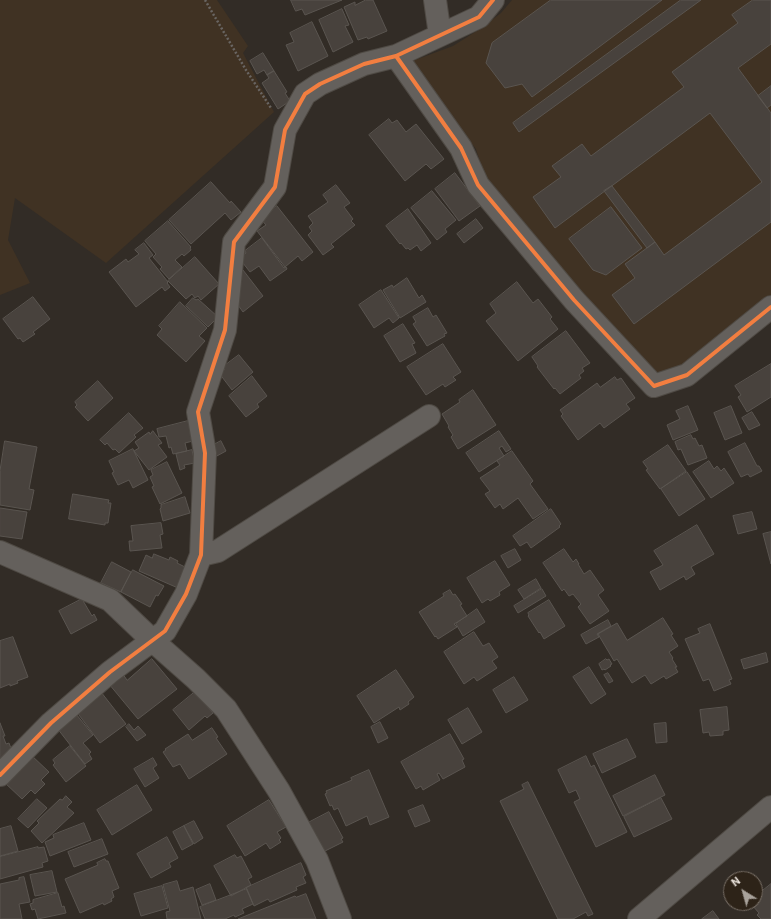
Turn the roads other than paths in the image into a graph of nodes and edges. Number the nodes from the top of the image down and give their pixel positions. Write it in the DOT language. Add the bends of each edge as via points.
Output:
graph roads {
  1 [pos="435,0"];
  2 [pos="493,0"];
  3 [pos="440,35"];
  4 [pos="396,56"];
  5 [pos="770,309"];
  6 [pos="429,416"];
  7 [pos="0,552"];
  8 [pos="201,555"];
  9 [pos="153,641"];
  10 [pos="0,775"];
  11 [pos="771,807"];
  12 [pos="340,919"];
  13 [pos="639,919"];
  1 -- 3 [label="street"];
  2 -- 3 [label="street" via="479,17"];
  3 -- 4 [label="street"];
  4 -- 5 [label="street" via="461,148 478,185 574,300 654,386 687,375"];
  4 -- 8 [label="street" via="364,64 320,84 305,94 285,130 275,187 234,242 225,330 198,412 205,453"];
  6 -- 8 [label="street" via="218,551"];
  7 -- 9 [label="street" via="110,600"];
  8 -- 9 [label="street" via="186,594 165,631"];
  9 -- 10 [label="street" via="110,672 51,723"];
  9 -- 12 [label="street" via="226,709 279,791 317,860"];
  11 -- 13 [label="street"];
}
